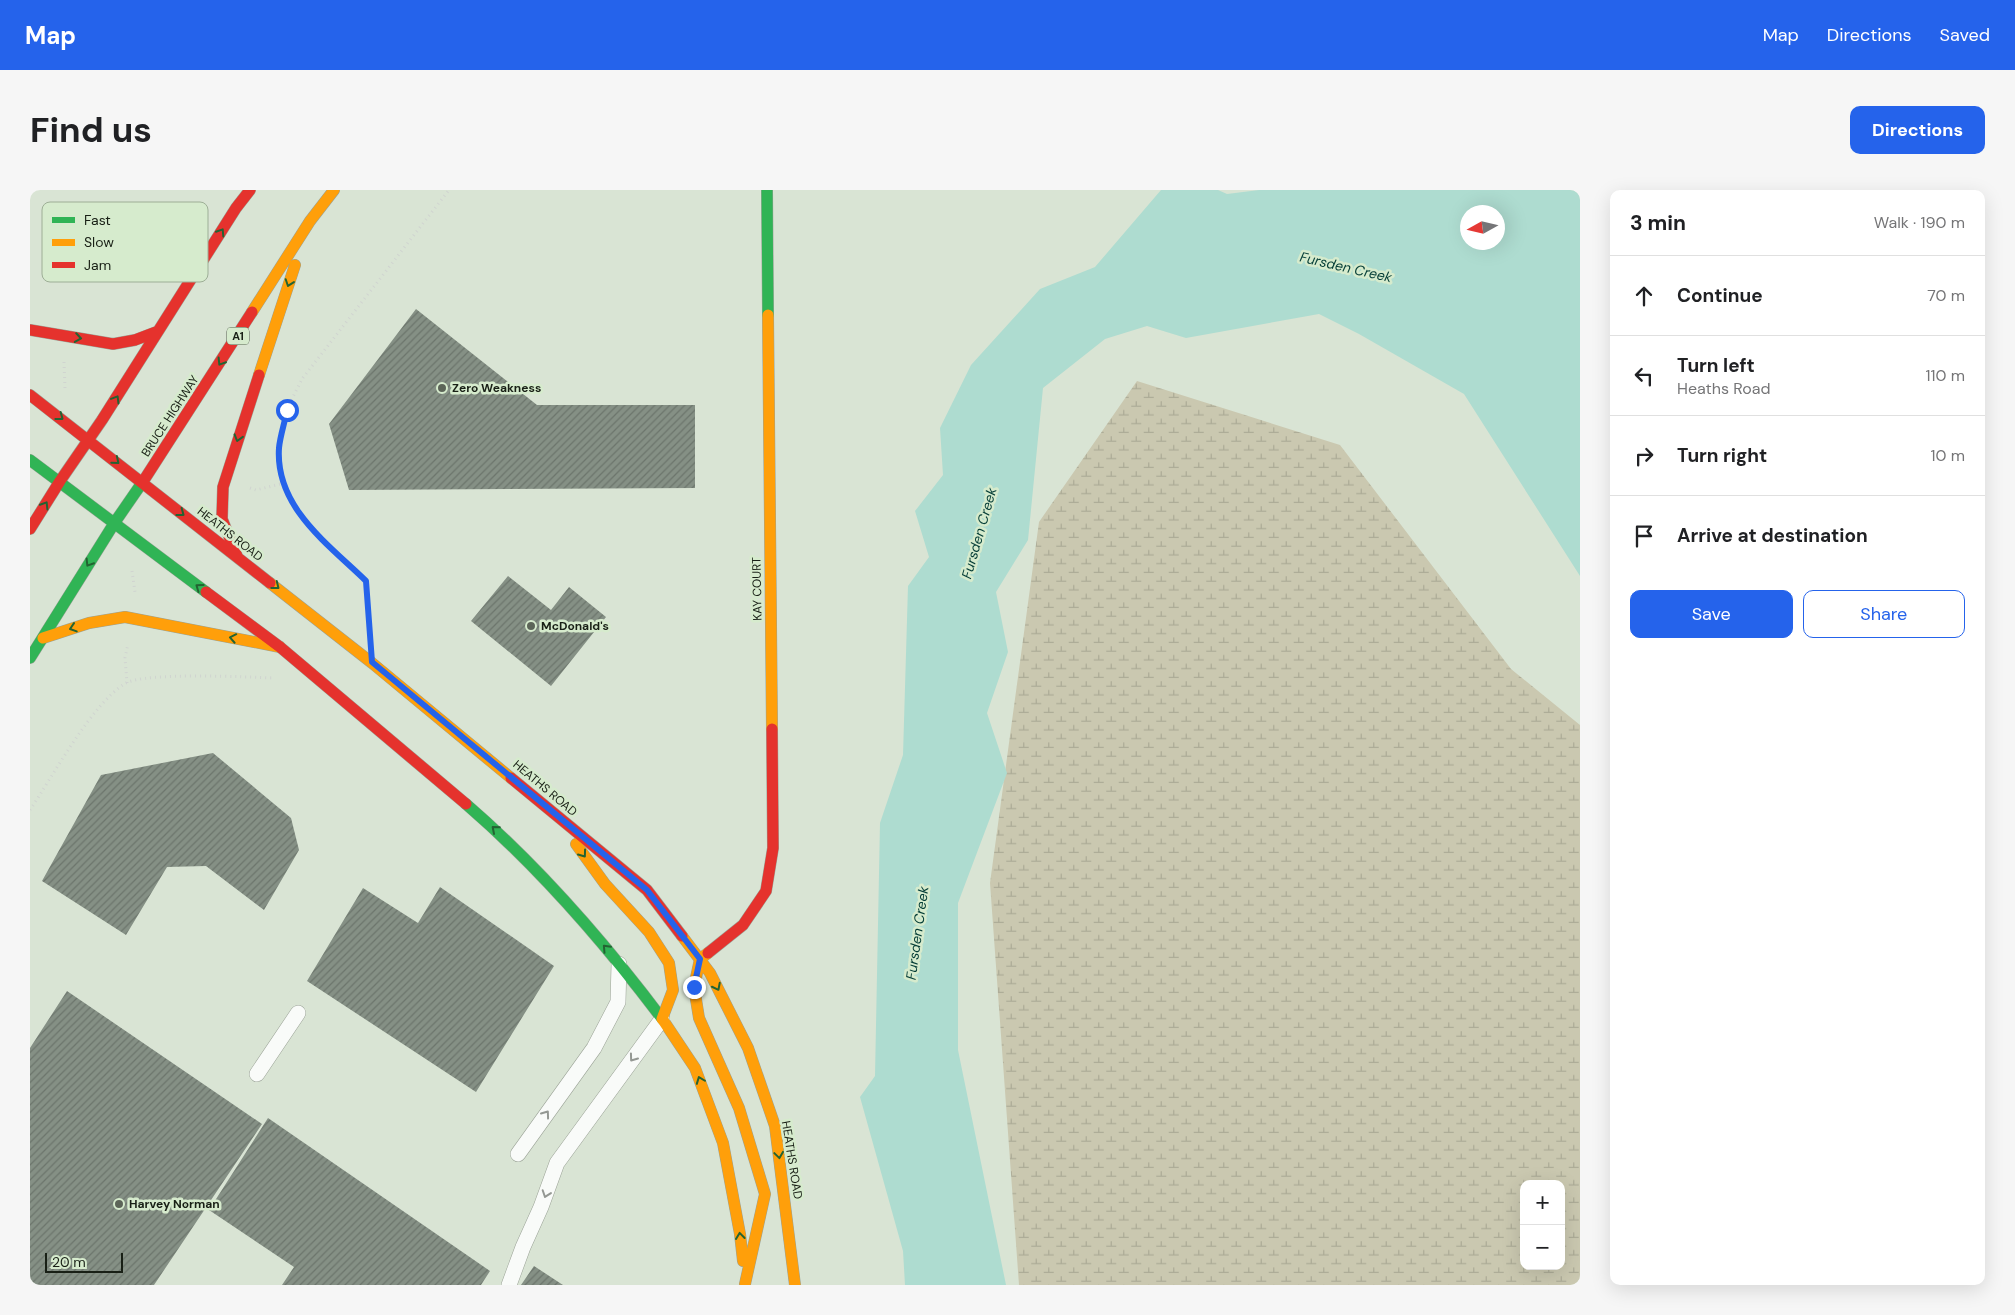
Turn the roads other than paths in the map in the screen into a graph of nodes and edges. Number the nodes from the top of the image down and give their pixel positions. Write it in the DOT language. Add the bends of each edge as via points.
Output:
graph roads {
  1 [pos="250,190"];
  2 [pos="334,190"];
  3 [pos="767,190"];
  4 [pos="310,220"];
  5 [pos="208,251"];
  6 [pos="188,282"];
  7 [pos="30,330"];
  8 [pos="156,332"];
  9 [pos="30,395"];
  10 [pos="89,439"];
  11 [pos="30,460"];
  12 [pos="60,481"];
  13 [pos="143,483"];
  14 [pos="115,522"];
  15 [pos="30,529"];
  16 [pos="237,556"];
  17 [pos="43,638"];
  18 [pos="280,647"];
  19 [pos="30,658"];
  20 [pos="555,814"];
  21 [pos="700,959"];
  22 [pos="619,962"];
  23 [pos="298,1013"];
  24 [pos="662,1019"];
  25 [pos="257,1074"];
  26 [pos="518,1154"];
  27 [pos="509,1285"];
  28 [pos="745,1285"];
  29 [pos="795,1285"];
  5 -- 1 [label="main road, one-way"];
  2 -- 4 [label="main road, BRUCE HIGHWAY / A1"];
  3 -- 21 [label="main road, KAY COURT" via="774,848 766,891 743,925"];
  4 -- 13 [label="main road, BRUCE HIGHWAY / A1, one-way"];
  4 -- 16 [label="main road, one-way" via="223,487 222,519"];
  8 -- 6 [label="main road, one-way"];
  7 -- 8 [label="main road, one-way" via="114,344"];
  10 -- 8 [label="main road, one-way"];
  9 -- 10 [label="main road, HEATHS ROAD, one-way"];
  10 -- 12 [label="main road"];
  10 -- 13 [label="main road, HEATHS ROAD, one-way"];
  11 -- 12 [label="main road"];
  12 -- 14 [label="main road"];
  15 -- 12 [label="main road, one-way"];
  13 -- 14 [label="main road, BRUCE HIGHWAY / A1"];
  13 -- 16 [label="main road, HEATHS ROAD, one-way"];
  14 -- 17 [label="main road, BRUCE HIGHWAY / A1, one-way"];
  18 -- 14 [label="main road, one-way"];
  16 -- 20 [label="main road, HEATHS ROAD, one-way" via="372,662"];
  18 -- 17 [label="main road, one-way" via="125,617 89,623"];
  17 -- 19 [label="main road, BRUCE HIGHWAY / A1"];
  22 -- 18 [label="main road, one-way" via="504,837"];
  20 -- 21 [label="main road, HEATHS ROAD" via="647,890"];
  20 -- 24 [label="main road, one-way" via="605,884 649,932 669,963 673,990"];
  21 -- 28 [label="main road" via="694,987 699,1018 739,1108 766,1194"];
  21 -- 29 [label="main road, HEATHS ROAD, one-way" via="748,1048 775,1126"];
  22 -- 24 [label="main road"];
  26 -- 22 [label="lane, one-way" via="594,1048 618,1002"];
  23 -- 25 [label="lane"];
  24 -- 27 [label="lane, one-way" via="557,1163"];
  28 -- 24 [label="main road, one-way" via="740,1234 723,1143 695,1068"];
}
